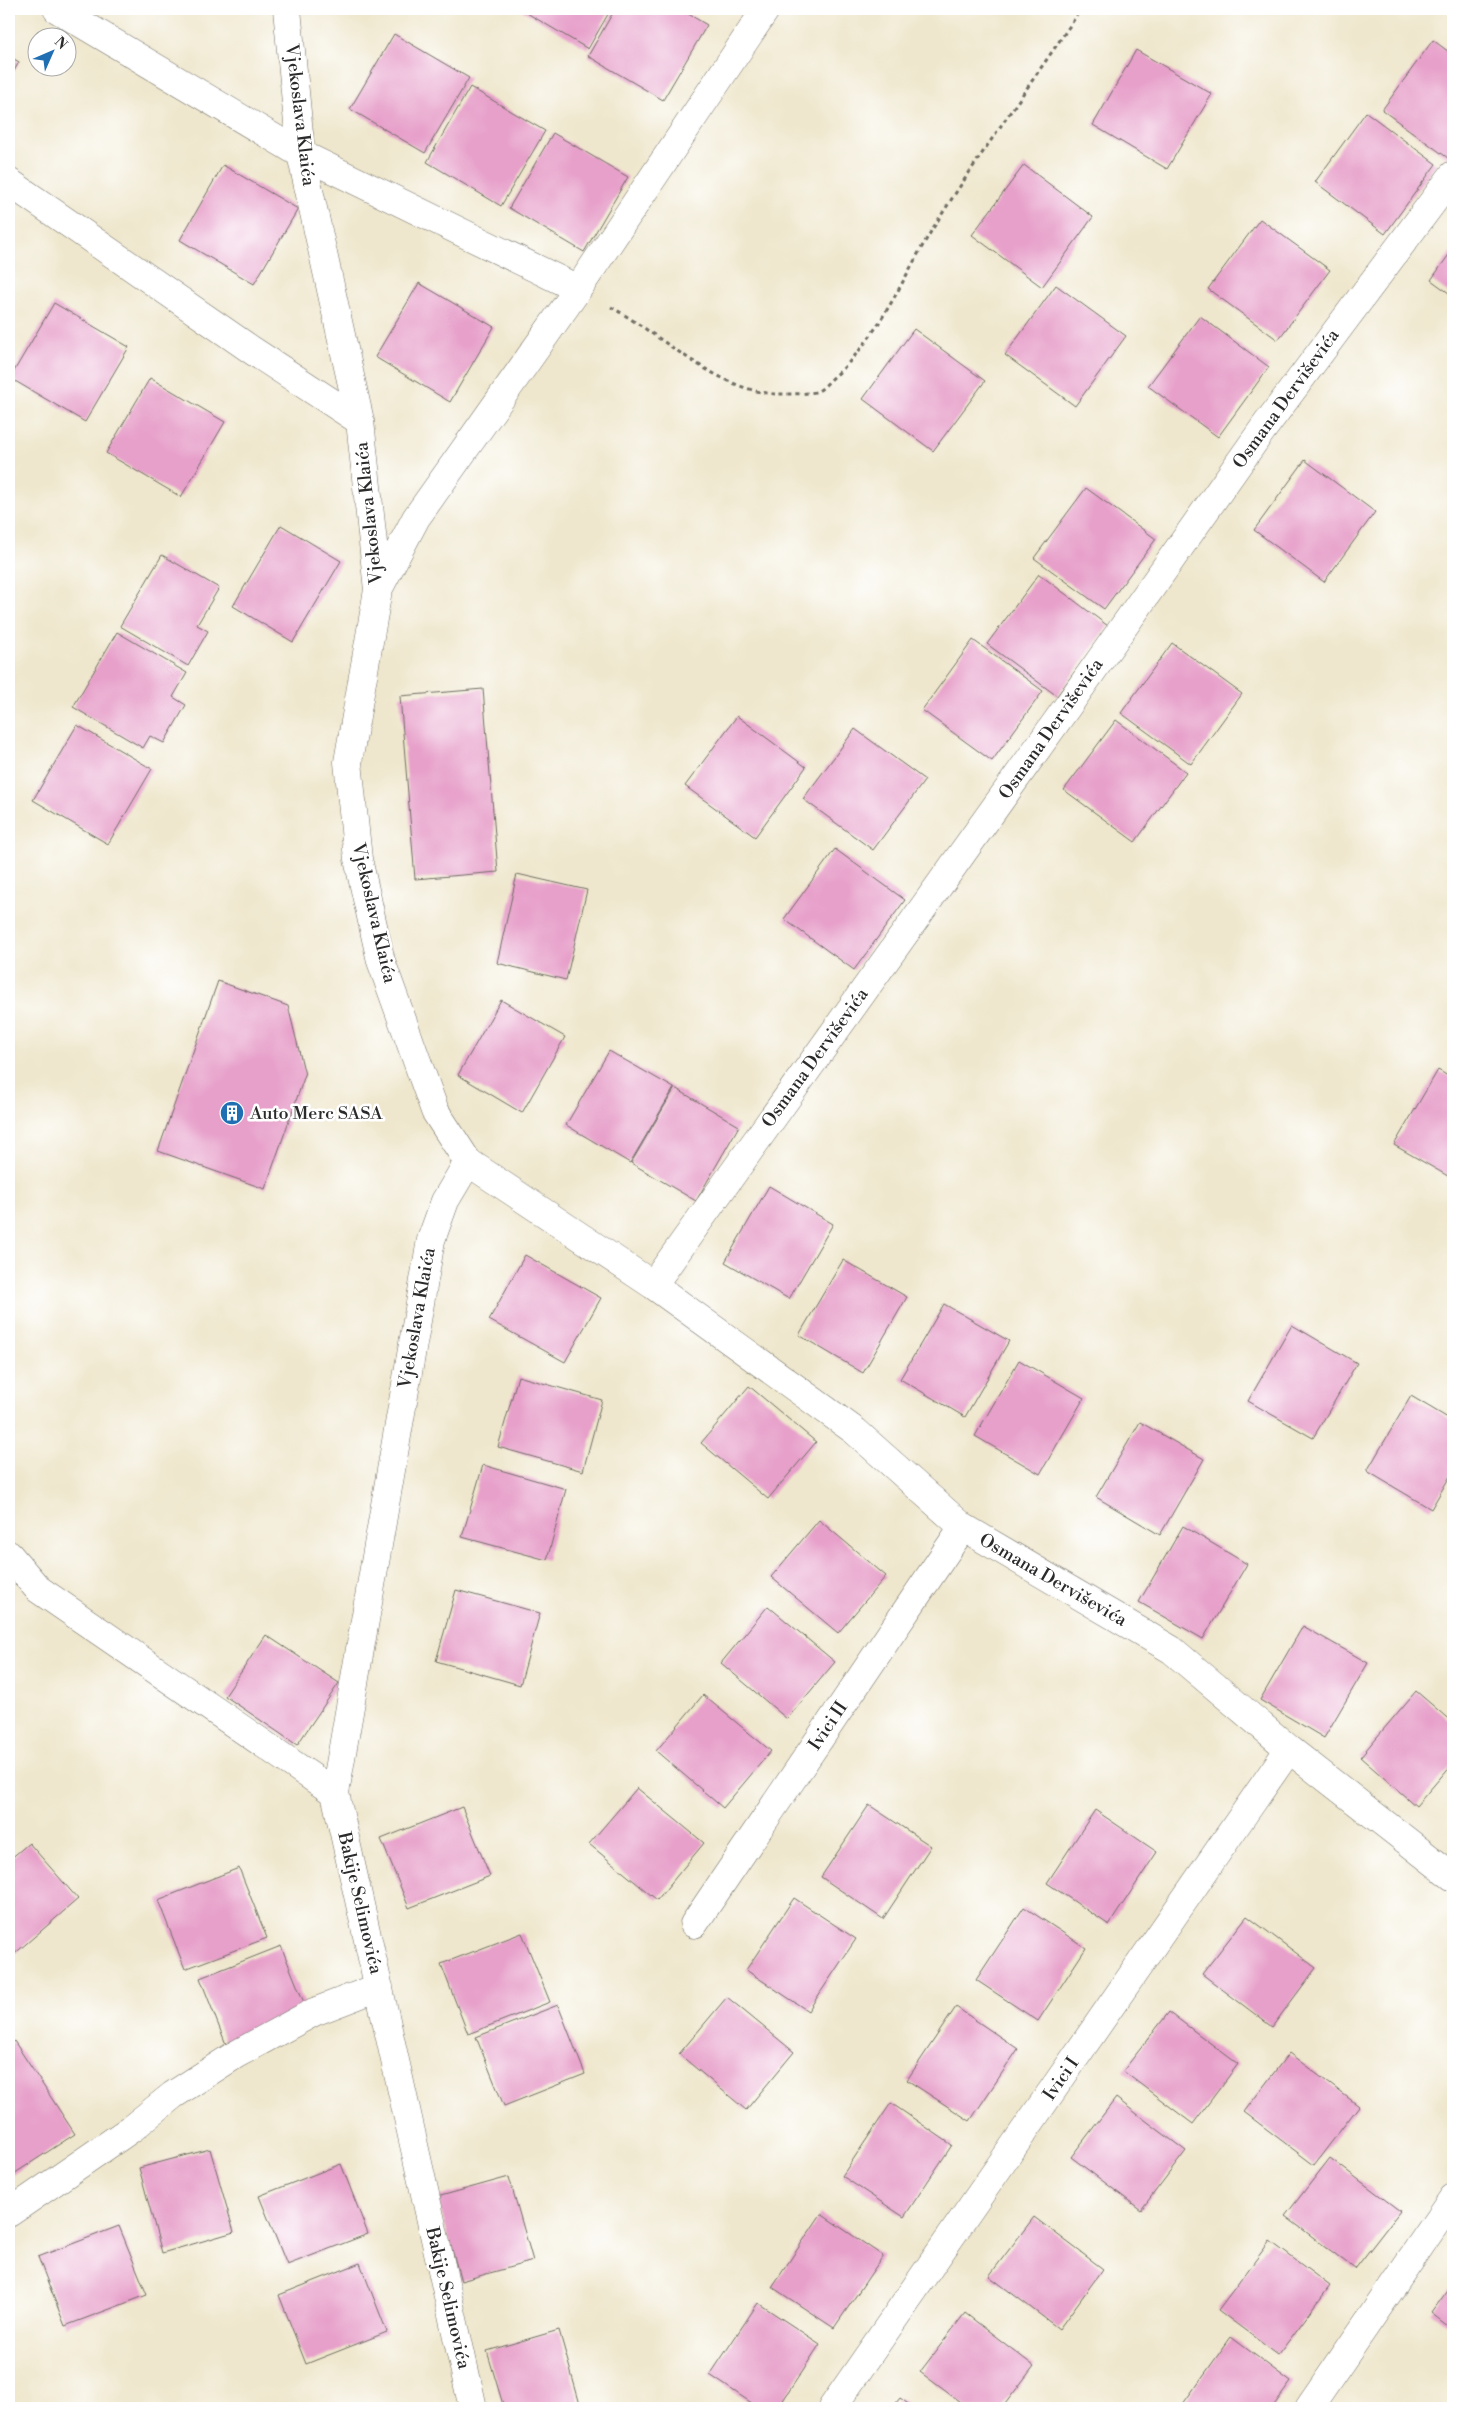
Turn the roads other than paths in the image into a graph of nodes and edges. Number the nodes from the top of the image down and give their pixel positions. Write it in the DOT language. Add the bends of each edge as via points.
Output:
graph roads {
  1 [pos="58,9"];
  2 [pos="287,9"];
  3 [pos="766,9"];
  4 [pos="301,154"];
  5 [pos="1453,175"];
  6 [pos="9,182"];
  7 [pos="578,289"];
  8 [pos="360,421"];
  9 [pos="378,590"];
  10 [pos="468,1162"];
  11 [pos="653,1285"];
  12 [pos="963,1527"];
  13 [pos="9,1555"];
  14 [pos="1289,1749"];
  15 [pos="335,1794"];
  16 [pos="1453,1877"];
  17 [pos="694,1924"];
  18 [pos="378,1986"];
  19 [pos="1453,2198"];
  20 [pos="9,2213"];
  21 [pos="473,2408"];
  22 [pos="832,2408"];
  23 [pos="1309,2408"];
  1 -- 4 [label="street"];
  2 -- 4 [label="street, Vjekoslava Klaića"];
  3 -- 7 [label="street"];
  4 -- 7 [label="street"];
  4 -- 8 [label="street, Vjekoslava Klaića"];
  5 -- 11 [label="street, Osmana Derviševića" via="1262,428 1067,707"];
  6 -- 8 [label="street"];
  7 -- 9 [label="street" via="416,518"];
  8 -- 9 [label="street, Vjekoslava Klaića"];
  9 -- 10 [label="street, Vjekoslava Klaića" via="348,762 358,860 381,961 436,1111"];
  10 -- 11 [label="street, Osmana Derviševića"];
  10 -- 15 [label="street, Vjekoslava Klaića" via="445,1201 431,1240"];
  11 -- 12 [label="street, Osmana Derviševića" via="855,1431"];
  12 -- 14 [label="street, Osmana Derviševića" via="1172,1650"];
  12 -- 17 [label="street, Ivici II"];
  13 -- 15 [label="street" via="38,1589"];
  14 -- 16 [label="street, Osmana Derviševića"];
  14 -- 22 [label="street, Ivici I"];
  15 -- 18 [label="street, Bakije Selimovića"];
  18 -- 20 [label="street" via="314,2012 235,2055 173,2095"];
  18 -- 21 [label="street, Bakije Selimovića"];
  19 -- 23 [label="street"];
}
